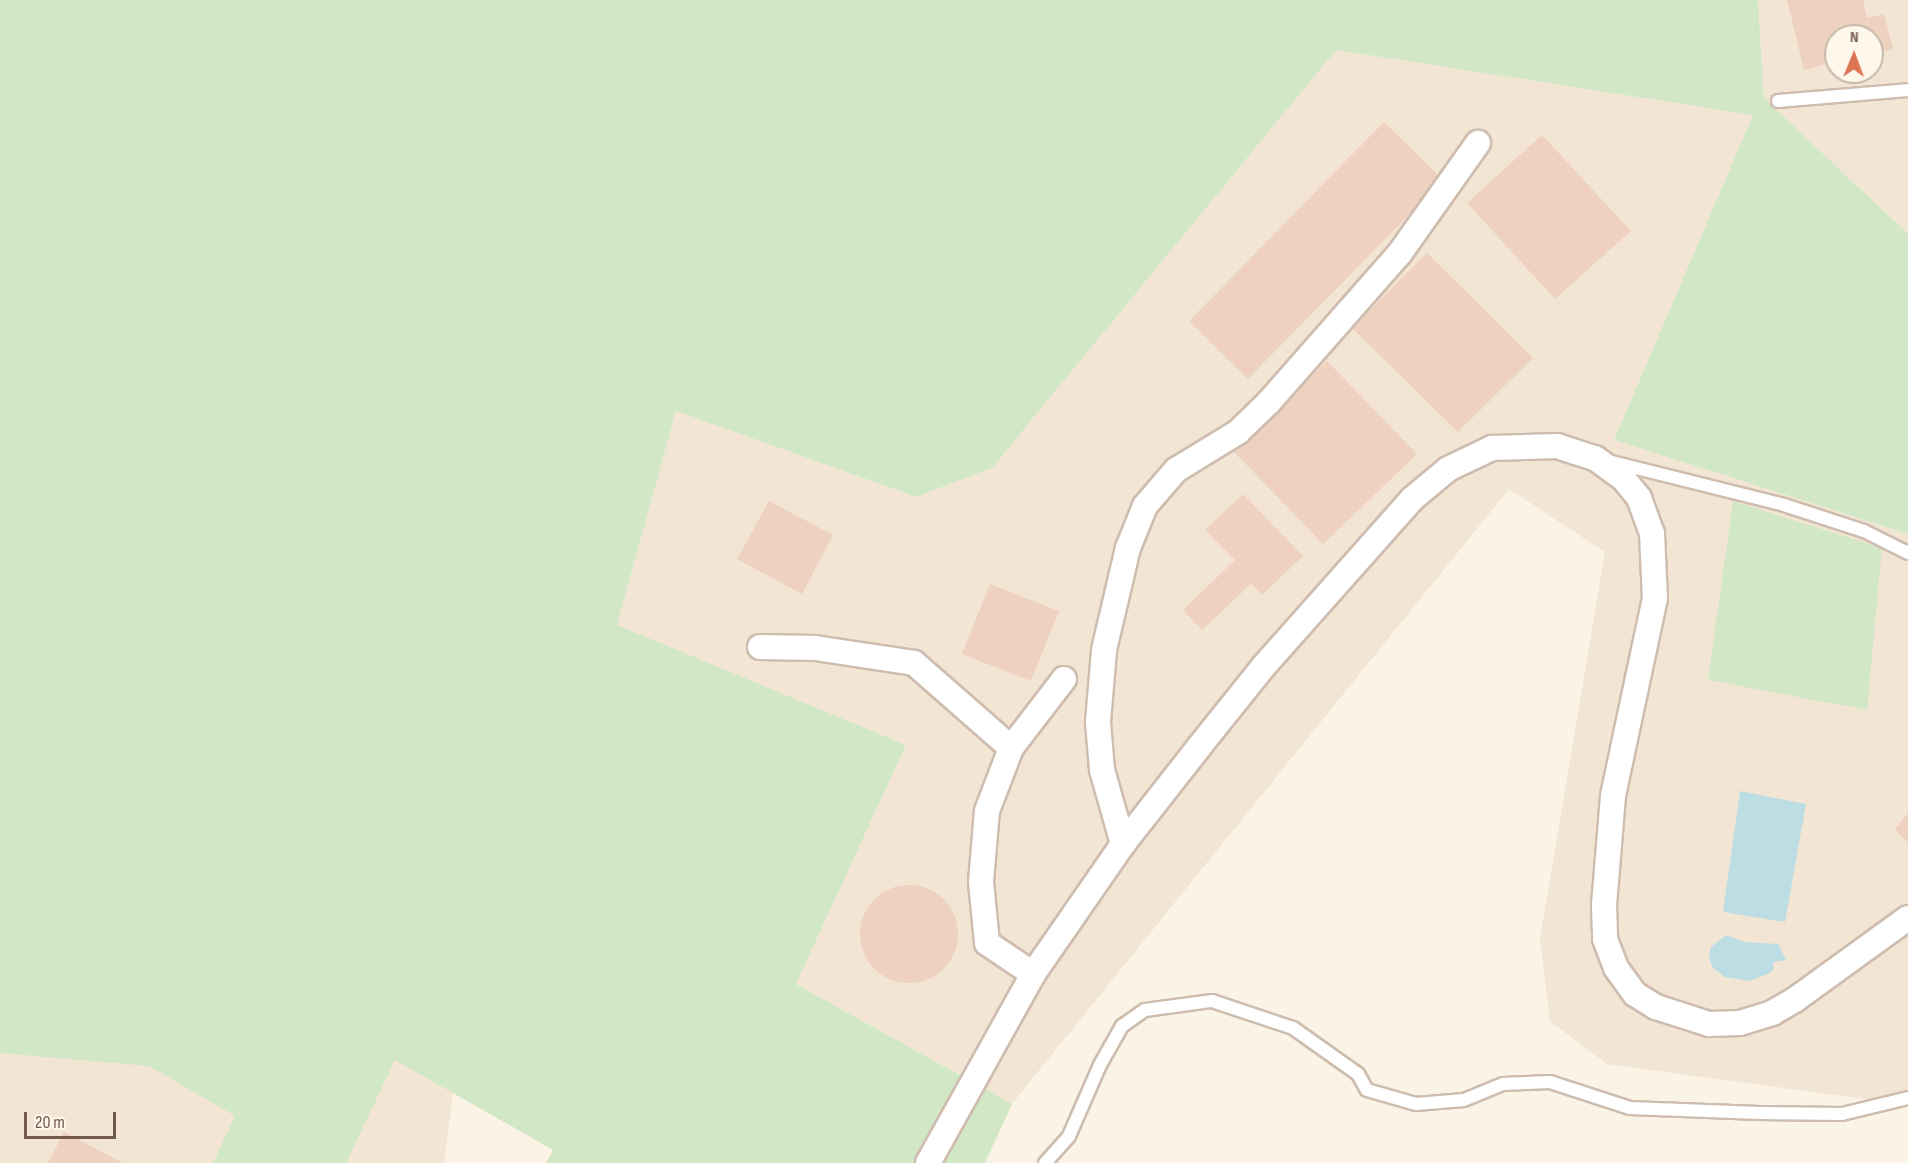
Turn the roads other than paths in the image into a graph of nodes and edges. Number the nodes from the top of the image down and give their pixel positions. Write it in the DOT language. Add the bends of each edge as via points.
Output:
graph roads {
  1 [pos="1908,90"];
  2 [pos="1778,101"];
  3 [pos="1478,143"];
  4 [pos="1595,458"];
  5 [pos="1908,553"];
  6 [pos="760,647"];
  7 [pos="1064,679"];
  8 [pos="1011,748"];
  9 [pos="1123,844"];
  10 [pos="1907,924"];
  11 [pos="1033,974"];
  12 [pos="1908,1098"];
  13 [pos="928,1163"];
  14 [pos="1045,1163"];
  1 -- 2 [label="lane"];
  3 -- 9 [label="street" via="1400,253 1269,402 1238,432 1176,470 1145,506 1128,549 1104,650 1098,722 1102,770"];
  4 -- 5 [label="lane" via="1784,505 1864,531"];
  4 -- 9 [label="street" via="1557,446 1491,448 1448,469 1380,532 1263,667"];
  4 -- 10 [label="street" via="1623,478 1638,498 1652,533 1655,560 1655,598 1627,720 1606,853 1605,939 1616,968 1635,994 1656,1007 1709,1024 1740,1023 1772,1014"];
  6 -- 8 [label="street" via="815,648 914,663"];
  7 -- 8 [label="street"];
  8 -- 11 [label="street" via="987,811 981,882 987,943"];
  9 -- 11 [label="street"];
  11 -- 13 [label="street"];
  12 -- 14 [label="lane" via="1842,1114 1630,1108 1550,1083 1503,1084 1464,1100 1416,1104 1367,1090 1359,1074 1293,1028 1212,1001 1145,1010 1122,1026 1069,1136"];
}
